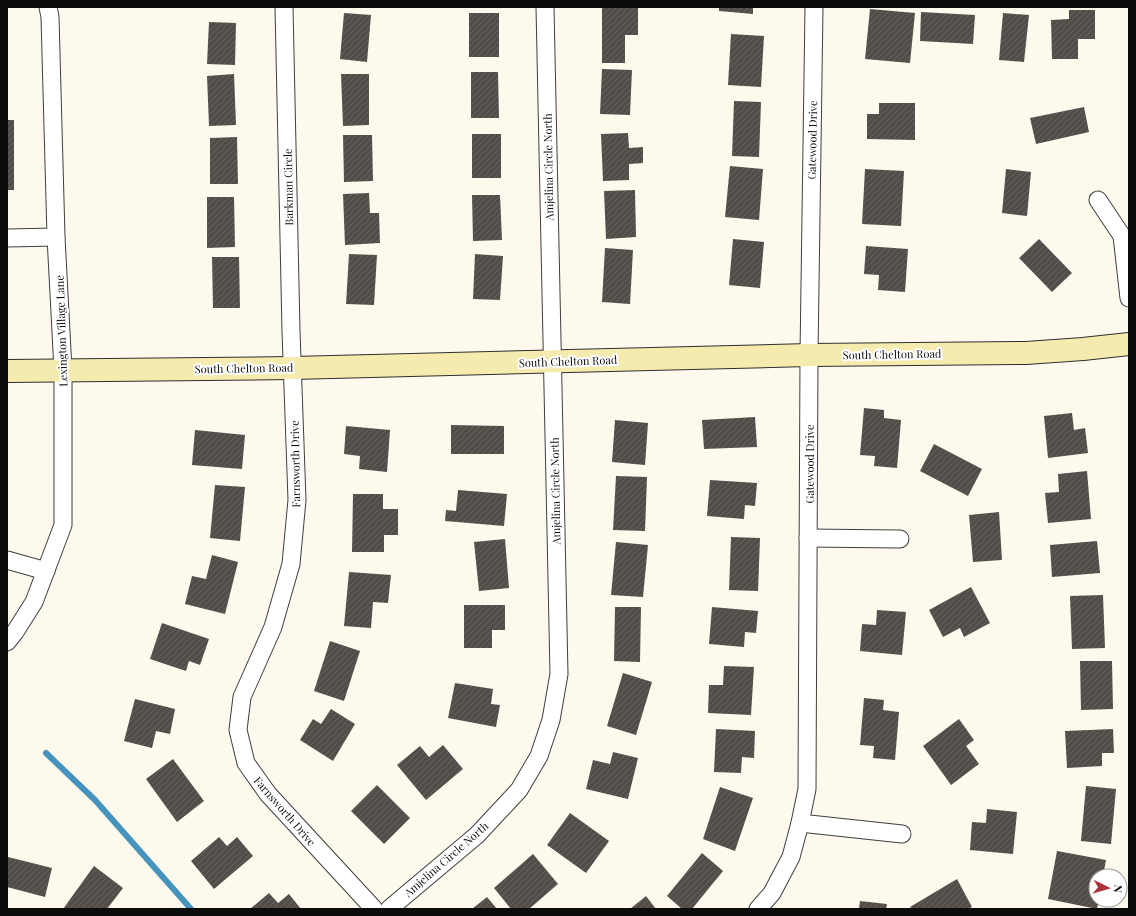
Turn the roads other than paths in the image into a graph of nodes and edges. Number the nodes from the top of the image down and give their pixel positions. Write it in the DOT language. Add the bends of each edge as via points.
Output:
graph roads {
  1 [pos="48,7"];
  2 [pos="284,7"];
  3 [pos="545,7"];
  4 [pos="814,7"];
  5 [pos="1098,200"];
  6 [pos="56,237"];
  7 [pos="7,238"];
  8 [pos="1129,298"];
  9 [pos="1129,344"];
  10 [pos="809,355"];
  11 [pos="553,362"];
  12 [pos="292,368"];
  13 [pos="63,370"];
  14 [pos="7,371"];
  15 [pos="808,538"];
  16 [pos="900,539"];
  17 [pos="7,560"];
  18 [pos="46,571"];
  19 [pos="7,642"];
  20 [pos="800,823"];
  21 [pos="902,834"];
  22 [pos="374,909"];
  23 [pos="389,909"];
  24 [pos="758,909"];
  1 -- 6 [label="street, Lexington Village Lane"];
  2 -- 12 [label="street, Barkman Circle"];
  3 -- 11 [label="street, Amjelina Circle North"];
  4 -- 10 [label="street, Gatewood Drive"];
  5 -- 8 [label="street" via="1122,236"];
  6 -- 7 [label="street"];
  6 -- 13 [label="street, Lexington Village Lane"];
  9 -- 10 [label="main road, South Chelton Road" via="1026,353"];
  10 -- 11 [label="main road, South Chelton Road"];
  10 -- 15 [label="street, Gatewood Drive"];
  11 -- 12 [label="main road, South Chelton Road"];
  11 -- 23 [label="street, Amjelina Circle North" via="559,674 551,720 538,756 519,790 477,835"];
  12 -- 13 [label="main road, South Chelton Road"];
  12 -- 22 [label="street, Farnsworth Drive" via="297,500 291,564 273,627 242,697 238,730 246,763 268,794"];
  13 -- 14 [label="main road, South Chelton Road"];
  13 -- 18 [label="street, Lexington Village Lane" via="63,525"];
  15 -- 16 [label="street"];
  15 -- 20 [label="street, Gatewood Drive" via="807,789"];
  17 -- 18 [label="street"];
  18 -- 19 [label="street, Lexington Village Lane" via="34,602"];
  20 -- 21 [label="street"];
  20 -- 24 [label="street, Gatewood Drive" via="792,857 772,893"];
}
